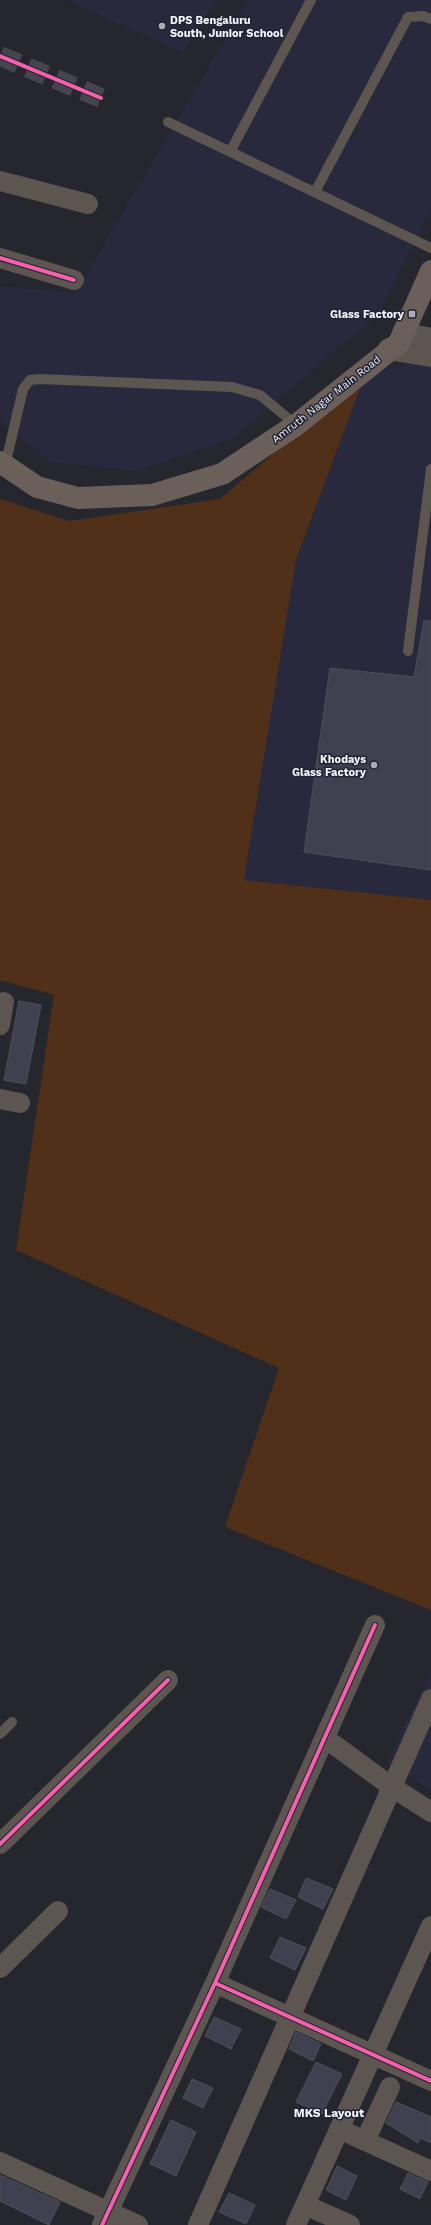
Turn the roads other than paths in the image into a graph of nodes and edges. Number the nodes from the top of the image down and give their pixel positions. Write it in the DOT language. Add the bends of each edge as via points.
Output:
graph roads {
  1 [pos="311,0"];
  2 [pos="431,19"];
  3 [pos="168,122"];
  4 [pos="230,152"];
  5 [pos="0,182"];
  6 [pos="315,192"];
  7 [pos="88,204"];
  8 [pos="431,248"];
  9 [pos="0,258"];
  10 [pos="431,271"];
  11 [pos="74,280"];
  12 [pos="431,339"];
  13 [pos="396,342"];
  14 [pos="431,356"];
  15 [pos="296,425"];
  16 [pos="3,464"];
  17 [pos="431,469"];
  18 [pos="427,533"];
  19 [pos="408,651"];
  20 [pos="4,1002"];
  21 [pos="0,1025"];
  22 [pos="0,1099"];
  23 [pos="20,1103"];
  24 [pos="376,1625"];
  25 [pos="168,1680"];
  26 [pos="431,1699"];
  27 [pos="12,1722"];
  28 [pos="0,1734"];
  29 [pos="325,1738"];
  30 [pos="392,1787"];
  31 [pos="431,1812"];
  32 [pos="0,1844"];
  33 [pos="58,1911"];
  34 [pos="431,1926"];
  35 [pos="0,1968"];
  36 [pos="214,1982"];
  37 [pos="290,2017"];
  38 [pos="373,2055"];
  39 [pos="431,2081"];
  40 [pos="390,2086"];
  41 [pos="339,2130"];
  42 [pos="365,2142"];
  43 [pos="0,2162"];
  44 [pos="431,2172"];
  45 [pos="305,2205"];
  46 [pos="104,2218"];
  47 [pos="138,2225"];
  48 [pos="198,2225"];
  49 [pos="296,2225"];
  50 [pos="350,2225"];
  1 -- 4 [label="lane"];
  2 -- 6 [label="lane" via="423,16 408,17"];
  3 -- 4 [label="lane"];
  4 -- 6 [label="lane"];
  5 -- 7 [label="street"];
  6 -- 8 [label="lane"];
  9 -- 11 [label="street"];
  10 -- 13 [label="main road, Amruth Nagar Main Road"];
  12 -- 13 [label="street"];
  13 -- 14 [label="street"];
  13 -- 15 [label="main road, Amruth Nagar Main Road"];
  15 -- 16 [label="main road, Amruth Nagar Main Road" via="222,474 152,495 78,498 37,487"];
  15 -- 16 [label="lane" via="260,395 232,387 30,380 23,390"];
  17 -- 18 [label="lane"];
  18 -- 19 [label="lane"];
  20 -- 21 [label="street"];
  22 -- 23 [label="street"];
  24 -- 29 [label="street"];
  25 -- 32 [label="street"];
  26 -- 30 [label="street"];
  27 -- 28 [label="lane"];
  29 -- 30 [label="street"];
  29 -- 36 [label="street"];
  30 -- 31 [label="street"];
  30 -- 37 [label="street"];
  33 -- 35 [label="street"];
  34 -- 38 [label="street"];
  36 -- 37 [label="street"];
  36 -- 46 [label="street"];
  37 -- 38 [label="street"];
  37 -- 48 [label="street"];
  38 -- 39 [label="street"];
  38 -- 41 [label="street"];
  40 -- 42 [label="street"];
  41 -- 42 [label="street"];
  41 -- 45 [label="street"];
  42 -- 44 [label="street"];
  43 -- 46 [label="street"];
  45 -- 49 [label="street"];
  45 -- 50 [label="street"];
  46 -- 47 [label="street"];
}
